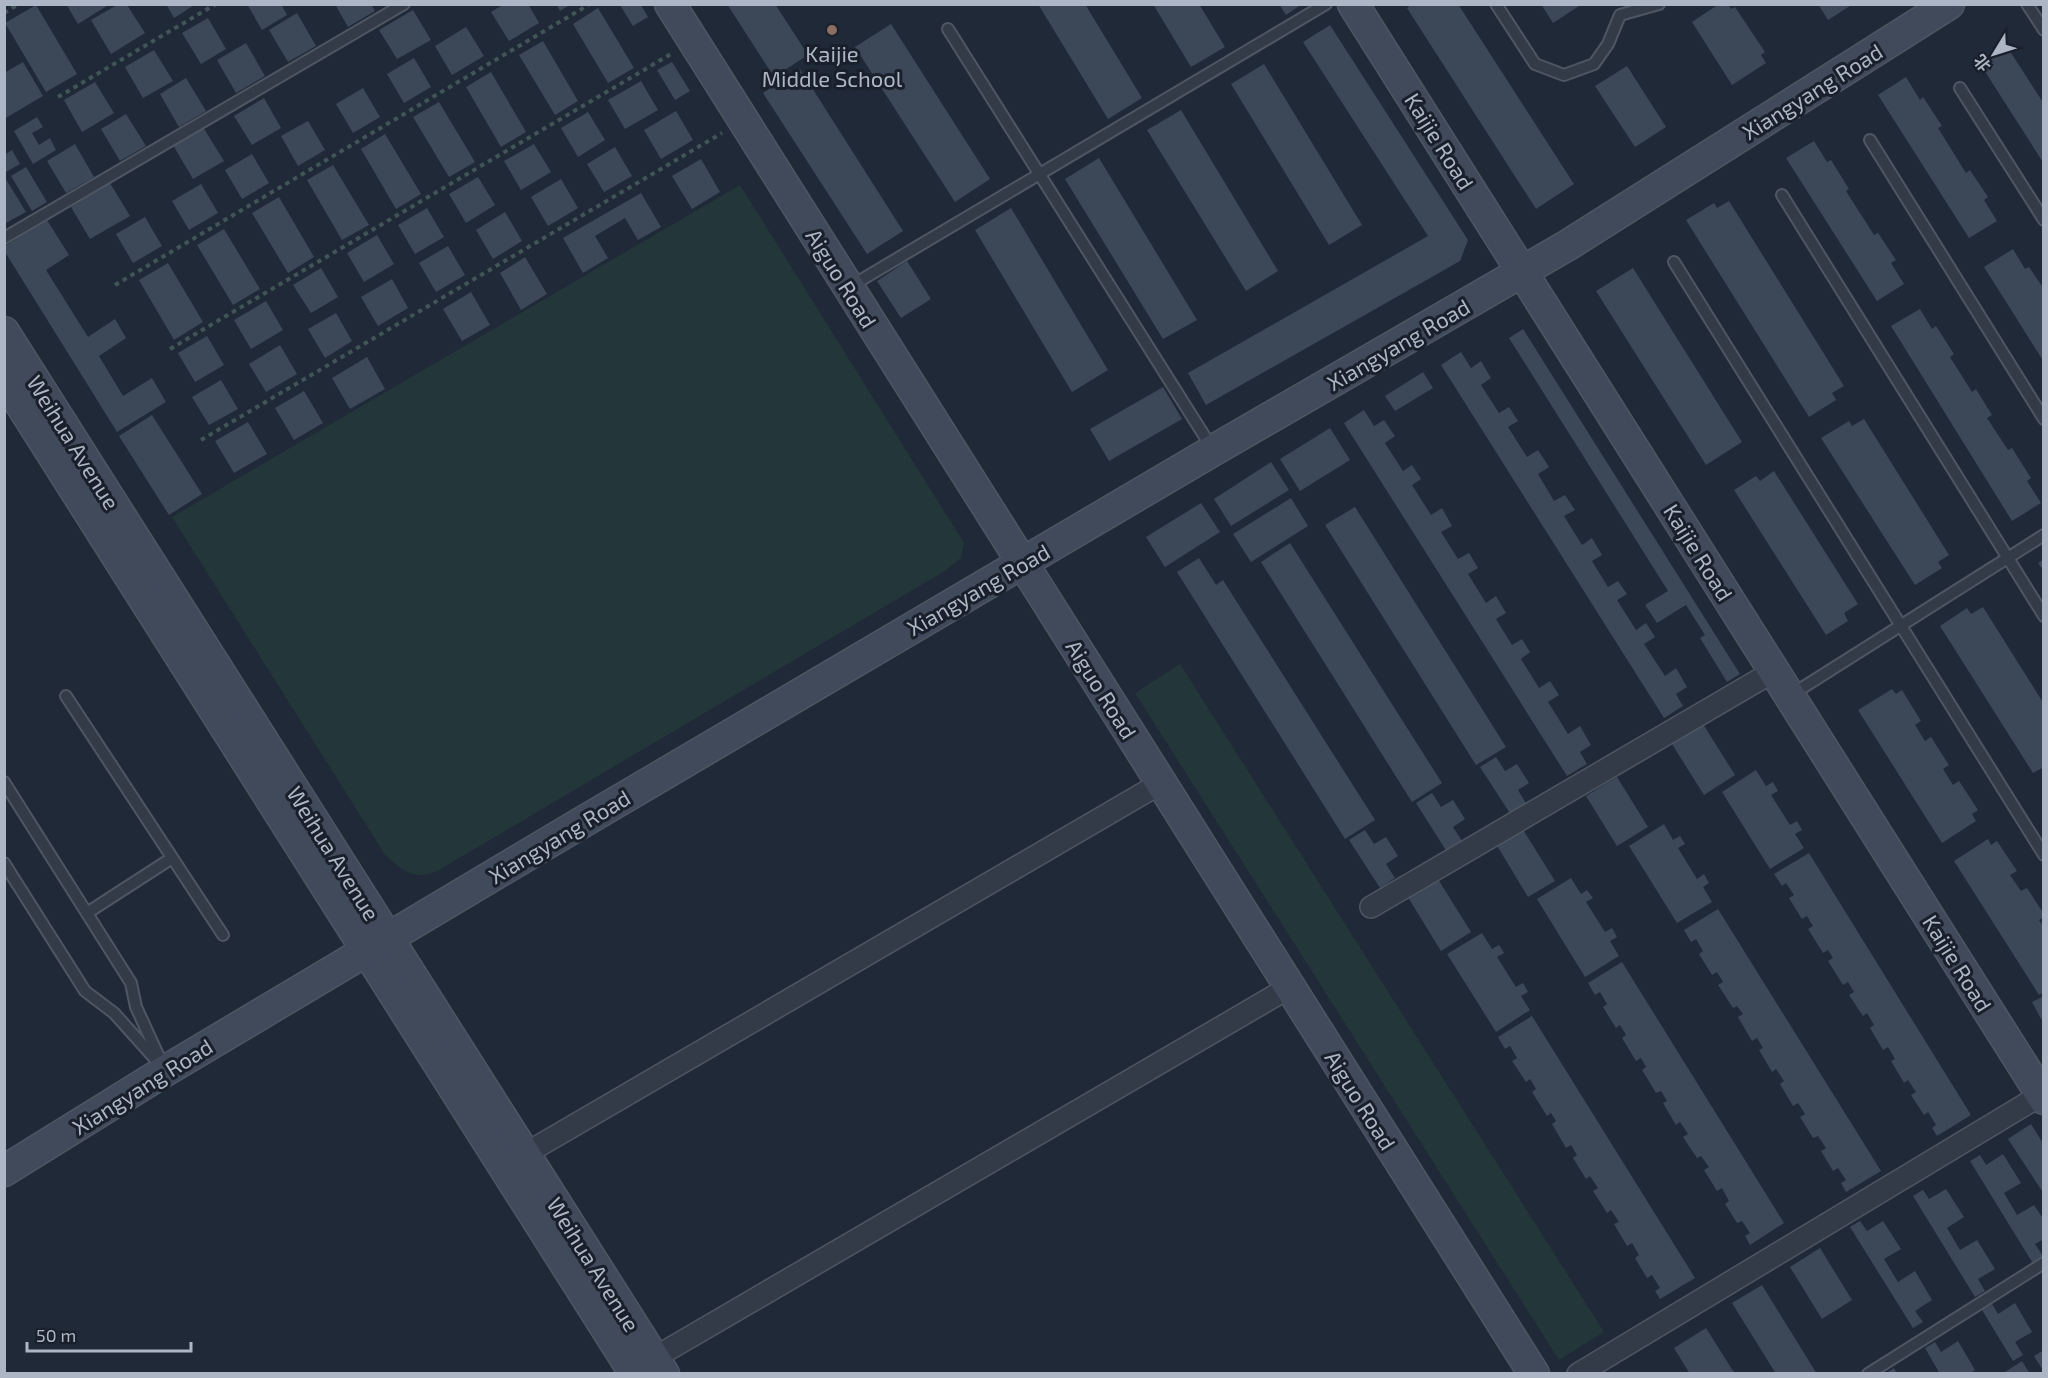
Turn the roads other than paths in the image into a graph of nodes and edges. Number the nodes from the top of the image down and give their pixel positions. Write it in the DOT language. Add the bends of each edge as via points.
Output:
graph roads {
  1 [pos="404,4"];
  2 [pos="669,4"];
  3 [pos="1326,4"];
  4 [pos="1353,4"];
  5 [pos="1496,4"];
  6 [pos="1659,4"];
  7 [pos="2027,4"];
  8 [pos="1936,8"];
  9 [pos="948,29"];
  10 [pos="2043,30"];
  11 [pos="1960,88"];
  12 [pos="1870,140"];
  13 [pos="1039,174"];
  14 [pos="1782,195"];
  15 [pos="2043,220"];
  16 [pos="4,238"];
  17 [pos="1674,262"];
  18 [pos="1522,272"];
  19 [pos="848,287"];
  20 [pos="4,333"];
  21 [pos="7,389"];
  22 [pos="2043,419"];
  23 [pos="1214,450"];
  24 [pos="2043,535"];
  25 [pos="2007,558"];
  26 [pos="1023,563"];
  27 [pos="2043,616"];
  28 [pos="1900,626"];
  29 [pos="1774,671"];
  30 [pos="66,696"];
  31 [pos="1790,696"];
  32 [pos="4,782"];
  33 [pos="1161,783"];
  34 [pos="2043,855"];
  35 [pos="172,858"];
  36 [pos="4,863"];
  37 [pos="1371,907"];
  38 [pos="87,913"];
  39 [pos="223,935"];
  40 [pos="377,944"];
  41 [pos="1290,987"];
  42 [pos="165,1071"];
  43 [pos="2042,1097"];
  44 [pos="525,1154"];
  45 [pos="4,1171"];
  46 [pos="2043,1263"];
  47 [pos="651,1368"];
  48 [pos="1534,1374"];
  49 [pos="1578,1374"];
  50 [pos="1868,1374"];
  1 -- 16 [label="lane"];
  2 -- 19 [label="street, Aiguo Road"];
  3 -- 13 [label="lane"];
  4 -- 18 [label="street, Kaijie Road"];
  5 -- 6 [label="lane" via="1534,64 1564,75 1594,64 1620,15"];
  7 -- 10 [label="lane"];
  8 -- 18 [label="street, Xiangyang Road"];
  9 -- 13 [label="lane"];
  11 -- 15 [label="lane"];
  12 -- 22 [label="lane"];
  13 -- 19 [label="lane"];
  13 -- 23 [label="lane"];
  14 -- 25 [label="lane"];
  17 -- 28 [label="lane"];
  18 -- 23 [label="street, Xiangyang Road"];
  18 -- 29 [label="street, Kaijie Road"];
  19 -- 26 [label="street, Aiguo Road"];
  20 -- 40 [label="street, Weihua Avenue"];
  21 -- 40 [label="street, Weihua Avenue"];
  23 -- 26 [label="street, Xiangyang Road"];
  24 -- 25 [label="lane"];
  25 -- 27 [label="lane"];
  25 -- 28 [label="lane"];
  26 -- 33 [label="street, Aiguo Road"];
  26 -- 40 [label="street, Xiangyang Road"];
  28 -- 31 [label="lane"];
  28 -- 34 [label="lane"];
  29 -- 31 [label="street, Kaijie Road"];
  29 -- 37 [label="street"];
  30 -- 35 [label="lane"];
  31 -- 43 [label="street, Kaijie Road"];
  32 -- 38 [label="lane"];
  33 -- 41 [label="street, Aiguo Road"];
  33 -- 44 [label="street"];
  35 -- 38 [label="lane"];
  35 -- 39 [label="lane"];
  36 -- 42 [label="lane" via="85,991 114,1013"];
  38 -- 42 [label="lane" via="131,983 136,1007"];
  40 -- 42 [label="street, Xiangyang Road"];
  40 -- 44 [label="street, Weihua Avenue"];
  40 -- 47 [label="street, Weihua Avenue"];
  41 -- 47 [label="street"];
  41 -- 48 [label="street, Aiguo Road"];
  42 -- 45 [label="street, Xiangyang Road"];
  43 -- 49 [label="street"];
  44 -- 47 [label="street, Weihua Avenue"];
  46 -- 50 [label="lane"];
}
